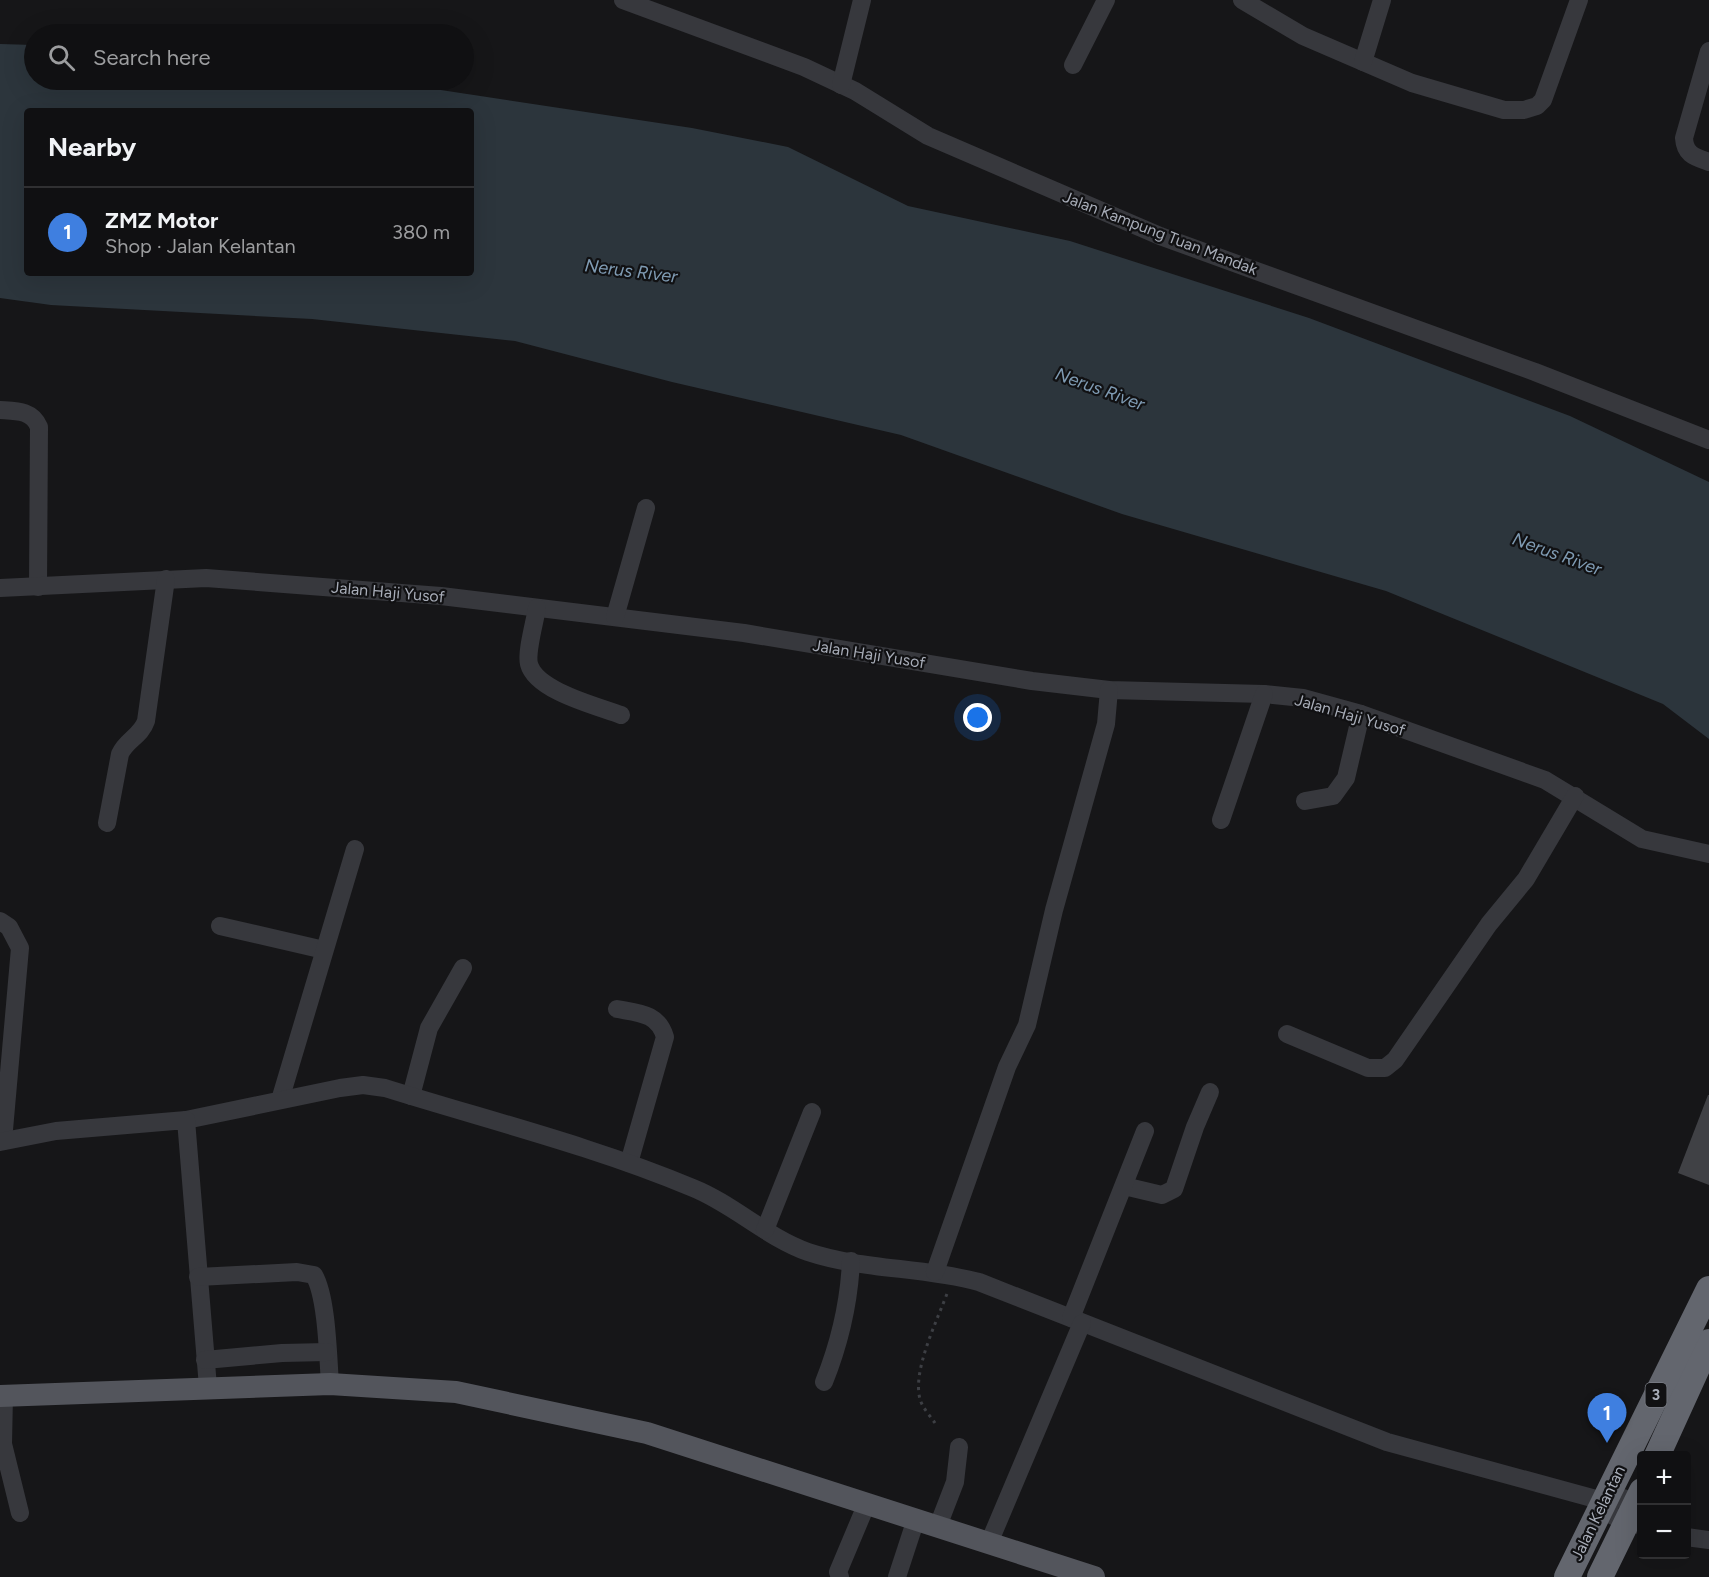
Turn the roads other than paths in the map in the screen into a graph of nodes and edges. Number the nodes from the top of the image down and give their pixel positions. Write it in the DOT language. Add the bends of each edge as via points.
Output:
graph roads {
  1 [pos="623,0"];
  2 [pos="862,0"];
  3 [pos="1106,0"];
  4 [pos="1242,0"];
  5 [pos="1382,0"];
  6 [pos="1579,0"];
  7 [pos="1709,51"];
  8 [pos="1363,62"];
  9 [pos="1073,65"];
  10 [pos="841,85"];
  11 [pos="1709,162"];
  12 [pos="0,410"];
  13 [pos="1709,440"];
  14 [pos="646,508"];
  15 [pos="166,579"];
  16 [pos="38,587"];
  17 [pos="0,588"];
  18 [pos="537,608"];
  19 [pos="615,616"];
  20 [pos="1109,690"];
  21 [pos="1264,694"];
  22 [pos="1361,714"];
  23 [pos="621,715"];
  24 [pos="1575,796"];
  25 [pos="1305,801"];
  26 [pos="1221,820"];
  27 [pos="107,823"];
  28 [pos="355,849"];
  29 [pos="1709,854"];
  30 [pos="0,921"];
  31 [pos="220,926"];
  32 [pos="324,950"];
  33 [pos="464,968"];
  34 [pos="617,1009"];
  35 [pos="1287,1034"];
  36 [pos="1210,1092"];
  37 [pos="411,1096"];
  38 [pos="280,1100"];
  39 [pos="812,1112"];
  40 [pos="186,1120"];
  41 [pos="1145,1131"];
  42 [pos="1,1142"];
  43 [pos="629,1163"];
  44 [pos="1124,1186"];
  45 [pos="765,1230"];
  46 [pos="851,1261"];
  47 [pos="935,1272"];
  48 [pos="198,1277"];
  49 [pos="1709,1289"];
  50 [pos="1077,1320"];
  51 [pos="1709,1342"];
  52 [pos="327,1352"];
  53 [pos="205,1360"];
  54 [pos="824,1382"];
  55 [pos="330,1384"];
  56 [pos="208,1387"];
  57 [pos="2,1396"];
  58 [pos="959,1447"];
  59 [pos="1659,1451"];
  60 [pos="1603,1501"];
  61 [pos="867,1503"];
  62 [pos="1637,1508"];
  63 [pos="1637,1511"];
  64 [pos="20,1513"];
  65 [pos="916,1519"];
  66 [pos="938,1526"];
  67 [pos="989,1543"];
  68 [pos="1087,1576"];
  69 [pos="840,1577"];
  70 [pos="897,1577"];
  71 [pos="1567,1577"];
  72 [pos="1600,1577"];
  1 -- 10 [label="street, Jalan Kampung Tuan Mandak" via="804,67"];
  2 -- 10 [label="street"];
  3 -- 9 [label="street"];
  4 -- 8 [label="street" via="1303,36"];
  5 -- 8 [label="street"];
  6 -- 8 [label="street" via="1543,100 1524,110 1504,110 1423,87"];
  7 -- 11 [label="street" via="1684,147 1689,155"];
  10 -- 13 [label="street, Jalan Kampung Tuan Mandak" via="928,135 1161,236 1535,372"];
  12 -- 16 [label="street" via="27,413 39,427"];
  14 -- 19 [label="street"];
  15 -- 16 [label="street, Jalan Haji Yusof"];
  15 -- 18 [label="street, Jalan Haji Yusof" via="206,578 441,596"];
  15 -- 27 [label="street" via="146,721 120,754"];
  16 -- 17 [label="street, Jalan Haji Yusof"];
  18 -- 19 [label="street, Jalan Haji Yusof"];
  18 -- 23 [label="street" via="529,663 537,677 551,688"];
  19 -- 20 [label="street, Jalan Haji Yusof"];
  20 -- 21 [label="street, Jalan Haji Yusof"];
  20 -- 47 [label="street" via="1106,724 1054,910 1027,1025 1007,1067"];
  21 -- 22 [label="street, Jalan Haji Yusof" via="1303,698"];
  21 -- 26 [label="street"];
  22 -- 24 [label="street, Jalan Haji Yusof" via="1545,780"];
  22 -- 25 [label="street" via="1346,778 1333,796"];
  24 -- 29 [label="street, Jalan Haji Yusof" via="1642,839"];
  24 -- 35 [label="street" via="1526,879 1489,924 1395,1060 1385,1068 1368,1068"];
  28 -- 32 [label="street"];
  30 -- 42 [label="street" via="9,927 20,948"];
  31 -- 32 [label="street"];
  32 -- 38 [label="street"];
  33 -- 37 [label="street" via="429,1028"];
  34 -- 43 [label="street" via="654,1018 665,1037"];
  36 -- 44 [label="street" via="1174,1189 1162,1195"];
  37 -- 38 [label="street" via="363,1085"];
  37 -- 43 [label="street"];
  38 -- 40 [label="street"];
  39 -- 45 [label="street"];
  40 -- 42 [label="street" via="56,1131"];
  40 -- 48 [label="street"];
  41 -- 44 [label="street"];
  43 -- 45 [label="street" via="701,1192"];
  44 -- 50 [label="street"];
  45 -- 46 [label="street" via="805,1251"];
  46 -- 47 [label="street"];
  46 -- 54 [label="street" via="849,1300"];
  47 -- 50 [label="street" via="979,1282"];
  48 -- 52 [label="street" via="297,1272 314,1275"];
  48 -- 53 [label="street"];
  49 -- 60 [label="highway, Jalan Kelantan / 3"];
  50 -- 60 [label="street" via="1387,1442"];
  50 -- 67 [label="street"];
  51 -- 59 [label="highway, 3"];
  52 -- 53 [label="street"];
  52 -- 55 [label="street"];
  53 -- 56 [label="street"];
  55 -- 56 [label="main road"];
  55 -- 61 [label="main road" via="456,1392 590,1420 646,1433"];
  56 -- 57 [label="main road"];
  57 -- 64 [label="street" via="3,1444"];
  58 -- 66 [label="street" via="955,1482"];
  60 -- 62 [label="street" via="1623,1498"];
  60 -- 71 [label="highway, Jalan Kelantan / 3"];
  61 -- 65 [label="main road"];
  61 -- 69 [label="street" via="838,1572"];
  63 -- 72 [label="highway, Jalan Kelantan"];
  65 -- 66 [label="main road"];
  65 -- 70 [label="street"];
  66 -- 67 [label="main road"];
  67 -- 68 [label="main road"];
}
